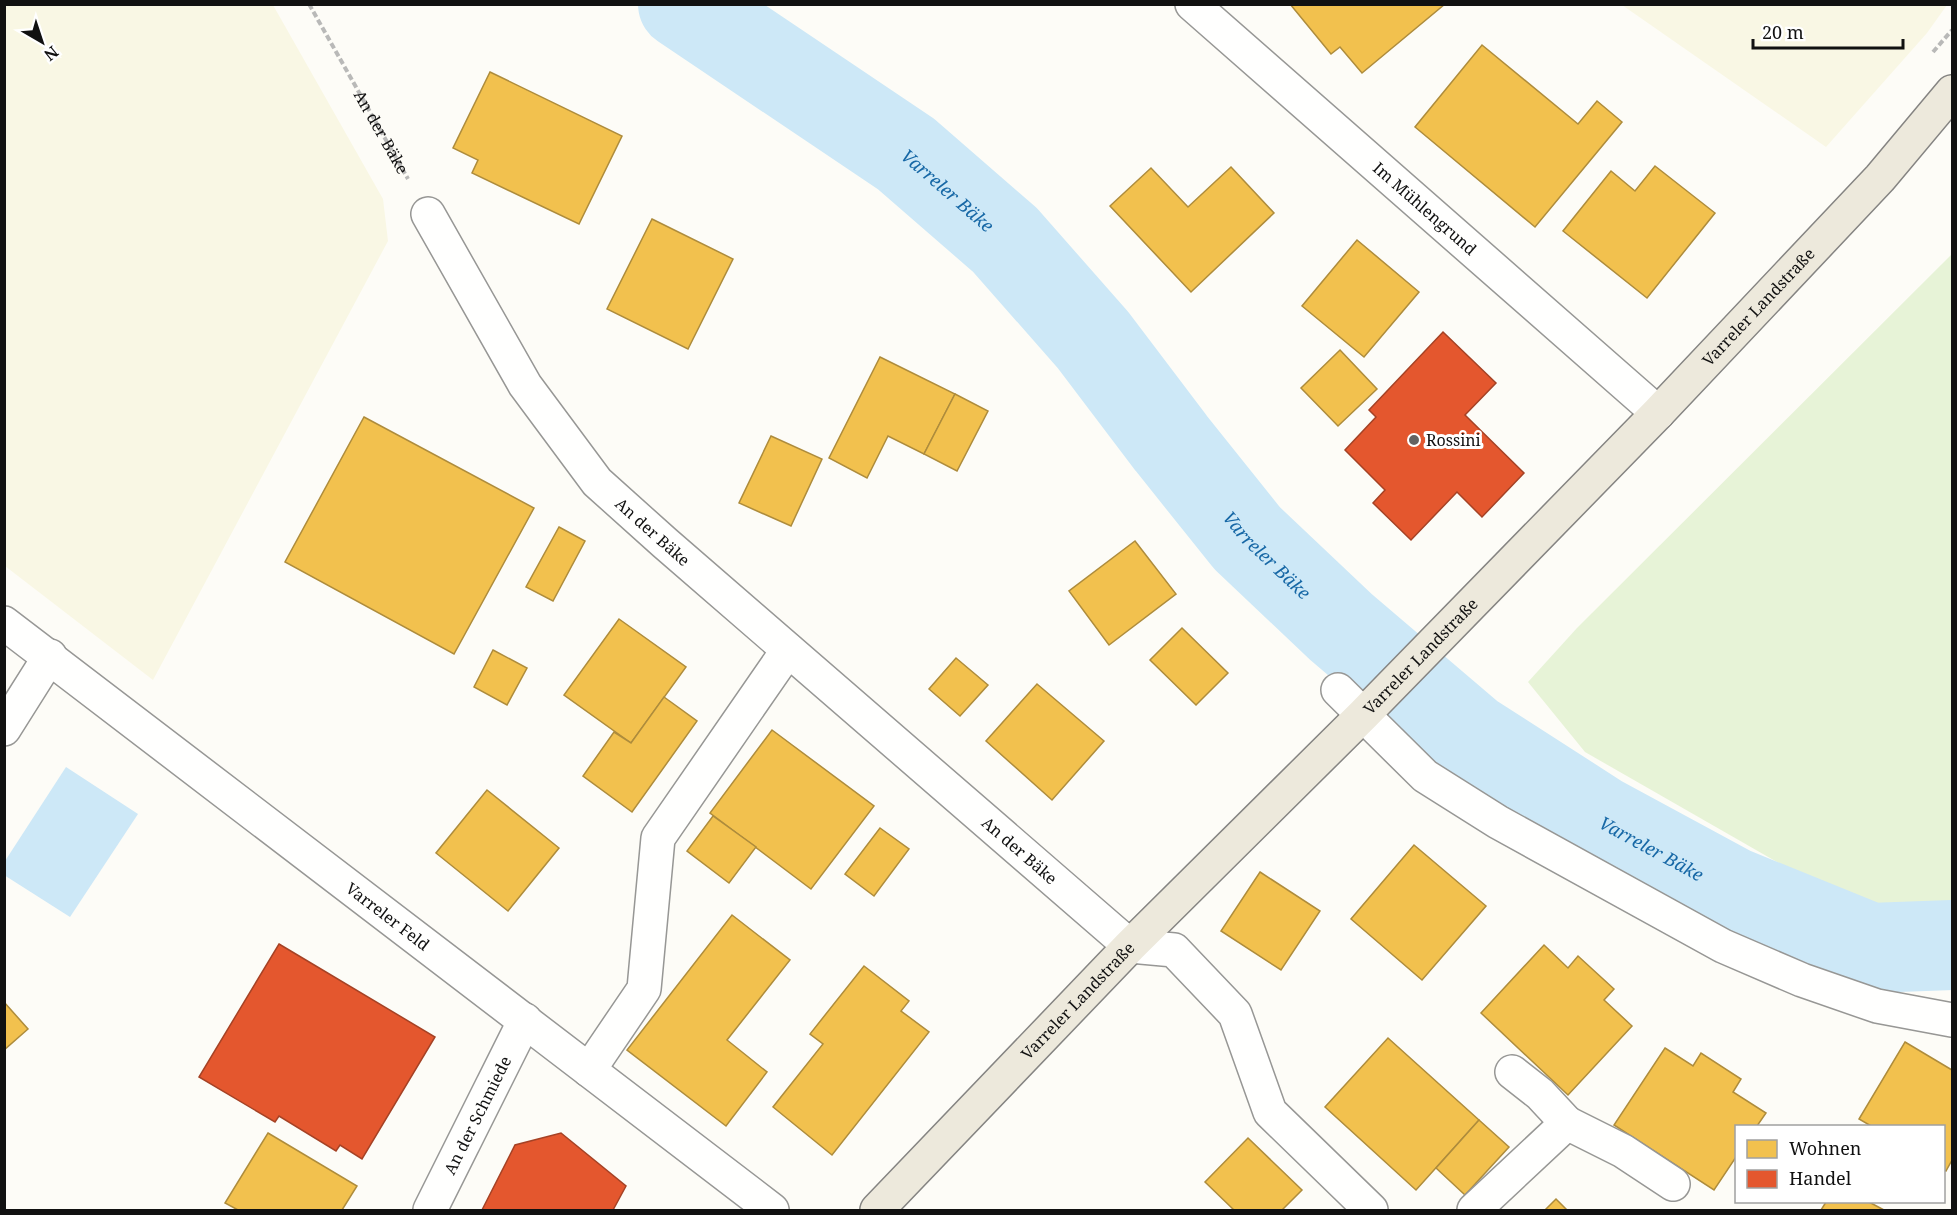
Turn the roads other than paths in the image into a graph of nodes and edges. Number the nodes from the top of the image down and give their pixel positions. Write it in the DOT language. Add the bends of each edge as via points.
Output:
graph roads {
  1 [pos="1192,4"];
  2 [pos="1953,92"];
  3 [pos="428,214"];
  4 [pos="1658,413"];
  5 [pos="4,623"];
  6 [pos="788,650"];
  7 [pos="50,656"];
  8 [pos="1338,690"];
  9 [pos="1363,715"];
  10 [pos="4,729"];
  11 [pos="1130,946"];
  12 [pos="525,1020"];
  13 [pos="1953,1020"];
  14 [pos="589,1070"];
  15 [pos="1512,1072"];
  16 [pos="1567,1123"];
  17 [pos="1673,1184"];
  18 [pos="430,1210"];
  19 [pos="772,1210"];
  20 [pos="877,1210"];
  21 [pos="1371,1210"];
  22 [pos="1474,1210"];
  1 -- 4 [label="street, Im Mühlengrund"];
  2 -- 4 [label="main road, Varreler Landstraße" via="1880,178"];
  3 -- 6 [label="street, An der Bäke" via="525,386 597,482"];
  4 -- 9 [label="main road, Varreler Landstraße"];
  5 -- 7 [label="street, Varreler Feld"];
  6 -- 11 [label="street, An der Bäke"];
  6 -- 14 [label="street" via="658,838 644,989"];
  7 -- 10 [label="street"];
  7 -- 12 [label="street, Varreler Feld"];
  8 -- 9 [label="street"];
  9 -- 11 [label="main road, Varreler Landstraße"];
  9 -- 13 [label="street" via="1425,776 1498,822 1724,946 1802,980 1877,1006"];
  11 -- 20 [label="main road, Varreler Landstraße"];
  11 -- 21 [label="street" via="1174,950 1235,1014 1270,1112"];
  12 -- 14 [label="street, Varreler Feld"];
  12 -- 18 [label="street, An der Schmiede"];
  14 -- 19 [label="street, Varreler Feld"];
  15 -- 16 [label="street"];
  16 -- 17 [label="street" via="1623,1151"];
  16 -- 22 [label="street"];
}
